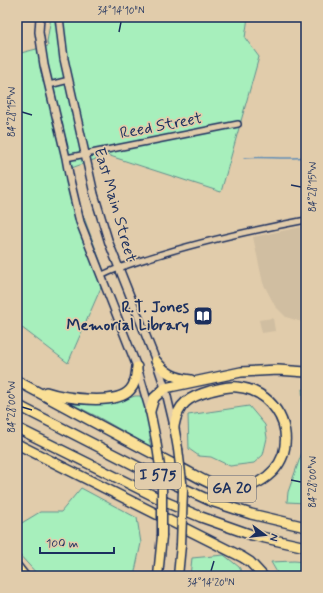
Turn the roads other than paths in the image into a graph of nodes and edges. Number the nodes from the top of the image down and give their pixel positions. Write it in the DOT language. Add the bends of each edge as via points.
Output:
graph roads {
  1 [pos="40,17"];
  2 [pos="59,17"];
  3 [pos="69,80"];
  4 [pos="49,85"];
  5 [pos="238,124"];
  6 [pos="85,154"];
  7 [pos="66,158"];
  8 [pos="306,220"];
  9 [pos="118,268"];
  10 [pos="101,276"];
  11 [pos="156,361"];
  12 [pos="137,367"];
  13 [pos="306,372"];
  14 [pos="201,380"];
  15 [pos="17,381"];
  16 [pos="165,388"];
  17 [pos="17,405"];
  18 [pos="150,411"];
  19 [pos="174,426"];
  20 [pos="17,428"];
  21 [pos="17,444"];
  22 [pos="306,527"];
  23 [pos="306,547"];
  24 [pos="17,567"];
  25 [pos="24,576"];
  26 [pos="158,576"];
  27 [pos="178,576"];
  28 [pos="263,576"];
  1 -- 4 [label="main road, East Main Street" via="39,32"];
  2 -- 3 [label="main road, East Main Street"];
  3 -- 4 [label="street"];
  3 -- 6 [label="main road, East Main Street"];
  4 -- 7 [label="main road, East Main Street"];
  5 -- 6 [label="street, Reed Street"];
  6 -- 7 [label="street, Reed Street"];
  6 -- 9 [label="main road, East Main Street" via="94,194"];
  7 -- 10 [label="main road, East Main Street" via="80,222"];
  8 -- 9 [label="street" via="183,247"];
  9 -- 10 [label="street"];
  9 -- 11 [label="main road, East Main Street"];
  10 -- 12 [label="main road, East Main Street"];
  11 -- 14 [label="highway" via="170,376"];
  11 -- 16 [label="main road, East Main Street"];
  12 -- 15 [label="highway" via="134,386 129,392 121,397 107,399 58,396"];
  12 -- 18 [label="main road, East Main Street"];
  13 -- 14 [label="highway" via="255,371"];
  14 -- 16 [label="highway"];
  15 -- 19 [label="highway, GA 20" via="136,445 225,488 245,487 264,479 276,468 283,454 285,437 279,414 269,400 248,389 231,387 193,397 178,410"];
  16 -- 18 [label="highway" via="154,398"];
  16 -- 19 [label="main road, East Main Street"];
  17 -- 22 [label="highway, I 575" via="148,472 211,500 250,514"];
  18 -- 26 [label="main road, East Main Street, bridge" via="162,480 162,536"];
  19 -- 27 [label="main road, East Main Street / GA 20, bridge" via="183,490"];
  20 -- 23 [label="highway, I 575" via="200,517 252,535"];
  21 -- 28 [label="highway" via="242,557"];
  24 -- 25 [label="highway"];
}
